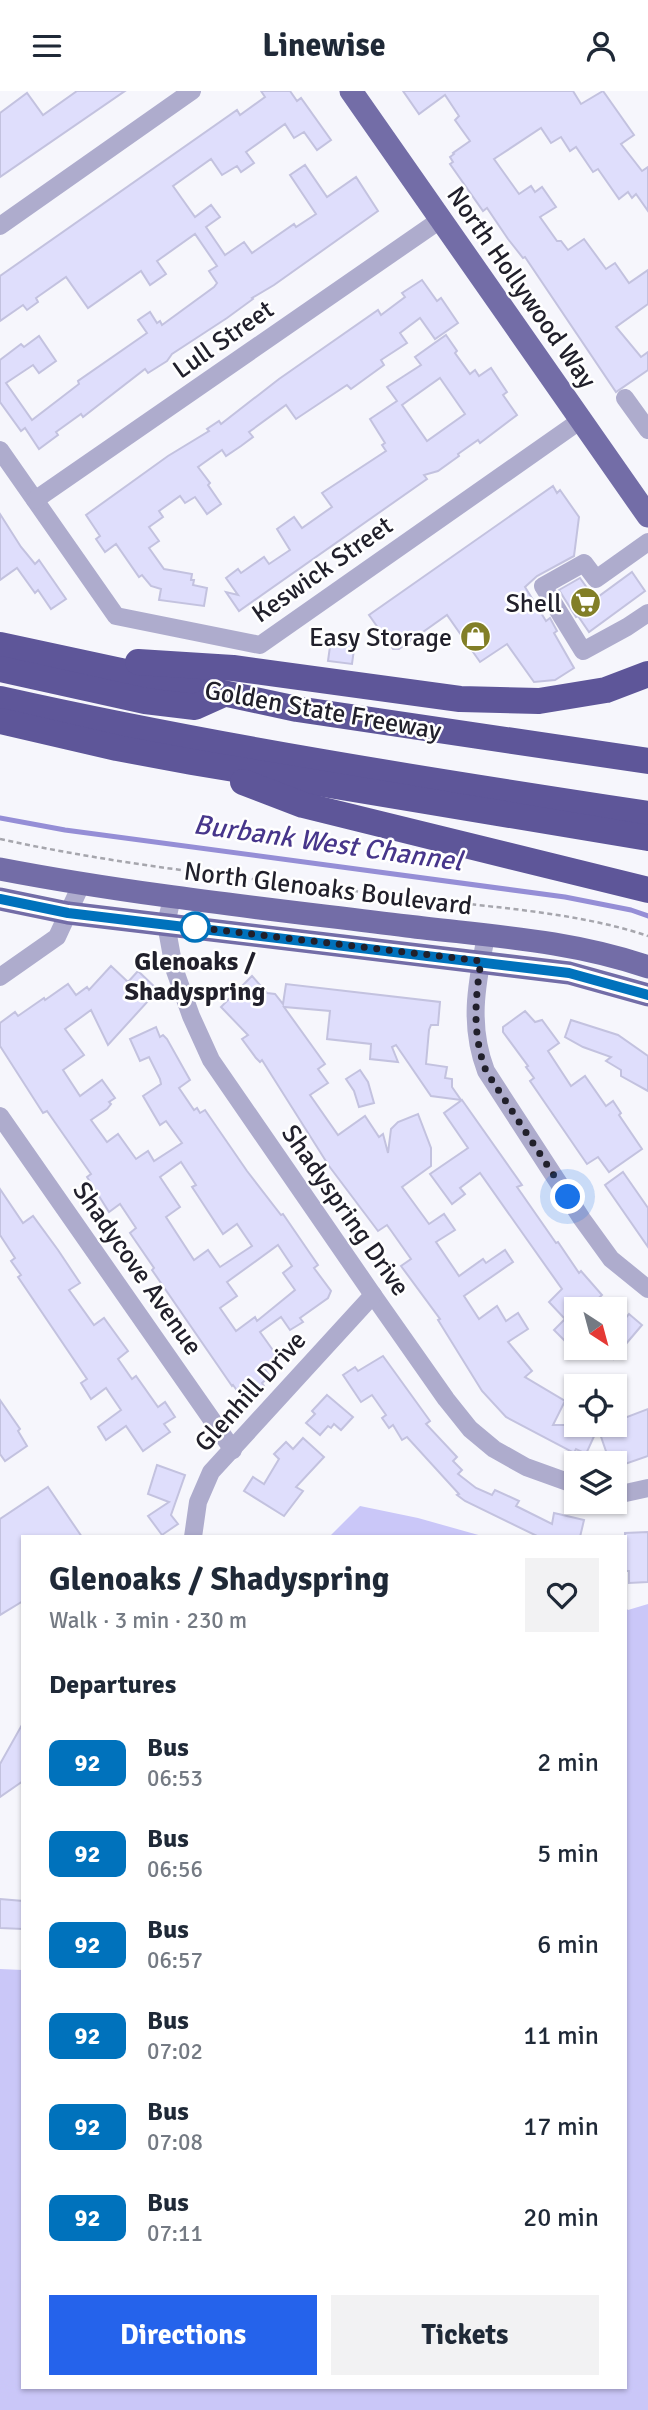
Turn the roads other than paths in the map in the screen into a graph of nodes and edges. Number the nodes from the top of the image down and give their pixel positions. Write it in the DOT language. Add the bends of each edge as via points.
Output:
graph roads {
  1 [pos="192,91"];
  2 [pos="351,91"];
  3 [pos="440,220"];
  4 [pos="0,226"];
  5 [pos="625,398"];
  6 [pos="581,420"];
  7 [pos="648,430"];
  8 [pos="0,450"];
  9 [pos="35,500"];
  10 [pos="646,510"];
  11 [pos="648,542"];
  12 [pos="648,613"];
  13 [pos="0,645"];
  14 [pos="53,657"];
  15 [pos="0,669"];
  16 [pos="648,674"];
  17 [pos="224,694"];
  18 [pos="0,699"];
  19 [pos="0,721"];
  20 [pos="648,761"];
  21 [pos="192,762"];
  22 [pos="648,814"];
  23 [pos="648,838"];
  24 [pos="0,869"];
  25 [pos="80,885"];
  26 [pos="648,890"];
  27 [pos="172,898"];
  28 [pos="0,899"];
  29 [pos="68,913"];
  30 [pos="166,924"];
  31 [pos="486,936"];
  32 [pos="481,961"];
  33 [pos="648,967"];
  34 [pos="0,977"];
  35 [pos="648,995"];
  36 [pos="0,1116"];
  37 [pos="648,1289"];
  38 [pos="373,1295"];
  39 [pos="233,1450"];
  40 [pos="564,1481"];
  41 [pos="648,1488"];
  42 [pos="627,1493"];
  43 [pos="193,1535"];
  1 -- 4 [label="street"];
  2 -- 3 [label="main road, North Hollywood Way"];
  3 -- 6 [label="main road, North Hollywood Way"];
  3 -- 9 [label="street, Lull Street"];
  5 -- 7 [label="street, North Hollywood Way"];
  6 -- 9 [label="street, Keswick Street" via="260,645 117,616"];
  6 -- 10 [label="main road, North Hollywood Way"];
  8 -- 9 [label="street, Keswick Street"];
  11 -- 12 [label="street" via="596,579 584,562 543,586 583,651"];
  13 -- 14 [label="highway, Golden State Freeway"];
  14 -- 16 [label="highway" via="233,668 460,699 539,701 606,690"];
  14 -- 17 [label="highway, Golden State Freeway"];
  15 -- 17 [label="highway" via="145,701 195,707"];
  17 -- 20 [label="highway, Golden State Freeway"];
  18 -- 22 [label="highway" via="246,748"];
  19 -- 21 [label="highway"];
  21 -- 23 [label="highway"];
  21 -- 26 [label="highway" via="303,806"];
  24 -- 25 [label="main road, North Glenoaks Boulevard"];
  25 -- 27 [label="main road, North Glenoaks Boulevard"];
  25 -- 29 [label="street"];
  27 -- 30 [label="street, Shadyspring Drive"];
  27 -- 31 [label="main road, North Glenoaks Boulevard"];
  28 -- 29 [label="main road, North Glenoaks Boulevard"];
  29 -- 30 [label="main road, North Glenoaks Boulevard"];
  29 -- 34 [label="street" via="57,937"];
  30 -- 32 [label="main road, North Glenoaks Boulevard"];
  30 -- 38 [label="street, Shadyspring Drive" via="174,968 211,1060"];
  31 -- 32 [label="street"];
  31 -- 33 [label="main road, North Glenoaks Boulevard" via="558,943"];
  32 -- 35 [label="main road, North Glenoaks Boulevard" via="569,973"];
  32 -- 37 [label="street" via="474,1025 486,1071 611,1259"];
  36 -- 39 [label="street, Shadycove Avenue"];
  38 -- 39 [label="street, Glenhill Drive"];
  38 -- 40 [label="street, Shadyspring Drive" via="470,1429 526,1467"];
  39 -- 43 [label="street, Glenhill Drive" via="211,1472 198,1502"];
  41 -- 42 [label="street"];
}
